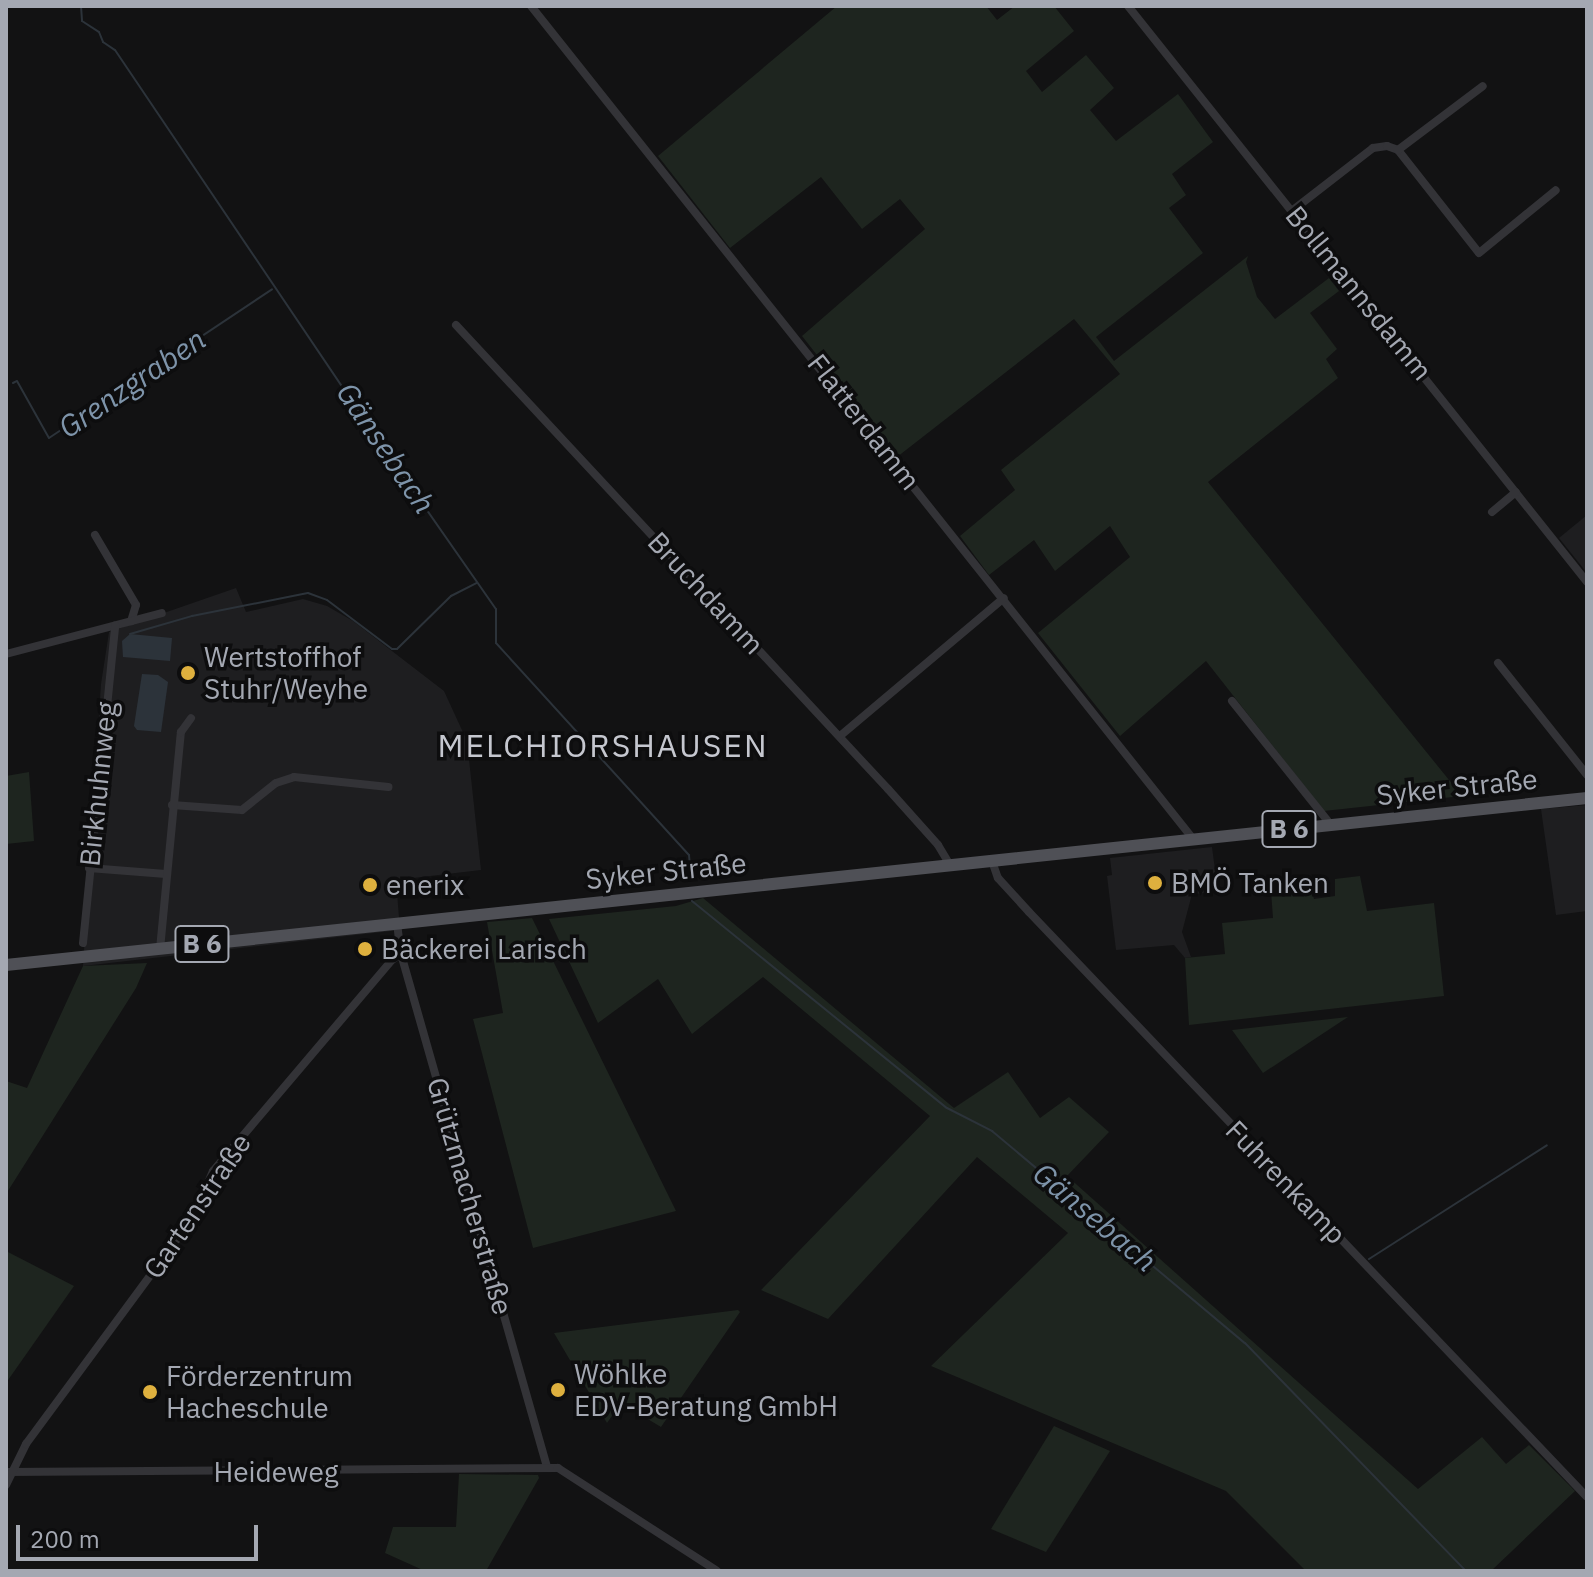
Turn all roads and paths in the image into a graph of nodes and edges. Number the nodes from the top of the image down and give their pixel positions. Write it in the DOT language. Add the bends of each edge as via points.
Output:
graph roads {
  1 [pos="531,6"];
  2 [pos="1128,6"];
  3 [pos="1483,86"];
  4 [pos="1398,150"];
  5 [pos="1556,190"];
  6 [pos="1293,210"];
  7 [pos="456,325"];
  8 [pos="1516,492"];
  9 [pos="1492,512"];
  10 [pos="95,535"];
  11 [pos="1587,582"];
  12 [pos="1004,598"];
  13 [pos="162,613"];
  14 [pos="131,621"];
  15 [pos="115,626"];
  16 [pos="6,654"];
  17 [pos="1498,663"];
  18 [pos="1232,701"];
  19 [pos="191,718"];
  20 [pos="840,736"];
  21 [pos="1587,775"];
  22 [pos="388,787"];
  23 [pos="1587,798"];
  24 [pos="172,805"];
  25 [pos="1331,825"];
  26 [pos="1194,840"];
  27 [pos="992,861"];
  28 [pos="950,865"];
  29 [pos="89,868"];
  30 [pos="166,874"];
  31 [pos="397,923"];
  32 [pos="83,943"];
  33 [pos="160,949"];
  34 [pos="401,954"];
  35 [pos="6,965"];
  36 [pos="547,1467"];
  37 [pos="9,1472"];
  38 [pos="6,1485"];
  39 [pos="1587,1497"];
  40 [pos="717,1571"];
  1 -- 12 [label="street, Flatterdamm"];
  2 -- 6 [label="street, Bollmannsdamm"];
  3 -- 4 [label="street"];
  4 -- 5 [label="street" via="1479,253"];
  4 -- 6 [label="street" via="1373,148"];
  6 -- 8 [label="street, Bollmannsdamm"];
  7 -- 20 [label="street, Bruchdamm"];
  8 -- 9 [label="street"];
  8 -- 11 [label="street, Bollmannsdamm"];
  10 -- 14 [label="street" via="136,605"];
  12 -- 20 [label="street"];
  12 -- 26 [label="street, Flatterdamm"];
  13 -- 14 [label="street"];
  14 -- 15 [label="street"];
  15 -- 16 [label="street"];
  15 -- 29 [label="street, Birkhuhnweg"];
  17 -- 21 [label="street"];
  18 -- 25 [label="street"];
  19 -- 24 [label="street" via="181,732"];
  20 -- 28 [label="street, Bruchdamm"];
  22 -- 24 [label="street" via="294,777 276,783 242,810"];
  23 -- 25 [label="main road, Syker Straße / B 6"];
  24 -- 30 [label="street"];
  25 -- 26 [label="main road, Syker Straße / B 6"];
  26 -- 27 [label="main road, Syker Straße / B 6"];
  27 -- 28 [label="main road, Syker Straße / B 6"];
  27 -- 39 [label="street, Fuhrenkamp" via="998,878 1029,912"];
  28 -- 31 [label="main road, Syker Straße / B 6"];
  29 -- 30 [label="street"];
  29 -- 32 [label="street, Birkhuhnweg"];
  30 -- 33 [label="street"];
  31 -- 33 [label="main road, Syker Straße / B 6"];
  31 -- 34 [label="street, Grützmacherstraße"];
  33 -- 35 [label="main road, Syker Straße / B 6"];
  34 -- 36 [label="street, Grützmacherstraße"];
  34 -- 37 [label="street, Gartenstraße" via="213,1171 194,1216"];
  36 -- 37 [label="street, Heideweg"];
  36 -- 40 [label="street" via="569,1472"];
  37 -- 38 [label="street, Gartenstraße"];
}
